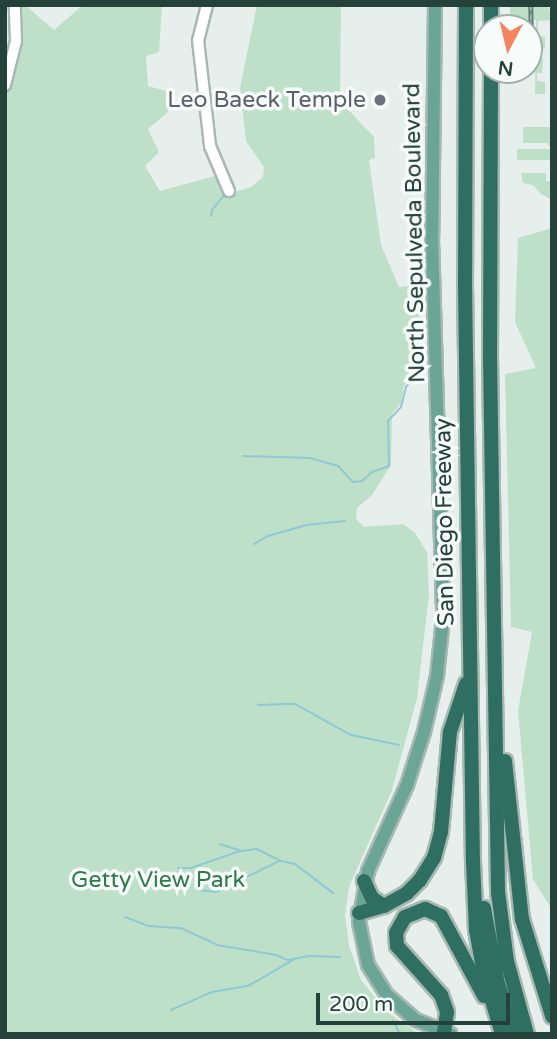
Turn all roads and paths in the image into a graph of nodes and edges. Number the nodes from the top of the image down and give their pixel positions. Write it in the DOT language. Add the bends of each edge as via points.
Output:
graph roads {
  1 [pos="15,5"];
  2 [pos="207,5"];
  3 [pos="435,5"];
  4 [pos="466,5"];
  5 [pos="491,84"];
  6 [pos="5,85"];
  7 [pos="229,191"];
  8 [pos="495,663"];
  9 [pos="470,669"];
  10 [pos="364,881"];
  11 [pos="384,905"];
  12 [pos="359,913"];
  13 [pos="552,1016"];
  14 [pos="513,1031"];
  15 [pos="447,1033"];
  1 -- 6 [label="street" via="16,41"];
  2 -- 7 [label="street" via="198,40 210,146"];
  3 -- 10 [label="main road, North Sepulveda Boulevard" via="432,239 443,619 433,695 419,751"];
  4 -- 9 [label="highway, San Diego Freeway"];
  5 -- 8 [label="highway, San Diego Freeway"];
  8 -- 13 [label="highway" via="518,901 529,952"];
  8 -- 14 [label="highway, San Diego Freeway" via="500,918"];
  9 -- 11 [label="highway" via="450,732 437,850 414,887"];
  9 -- 14 [label="highway, San Diego Freeway" via="476,930"];
  10 -- 11 [label="highway" via="372,898"];
  10 -- 12 [label="main road, North Sepulveda Boulevard"];
  11 -- 12 [label="highway"];
  12 -- 15 [label="main road, North Sepulveda Boulevard" via="364,955 379,985 405,1013"];
  14 -- 15 [label="highway" via="447,923 437,913 420,910 400,922 397,946 441,995"];
}
